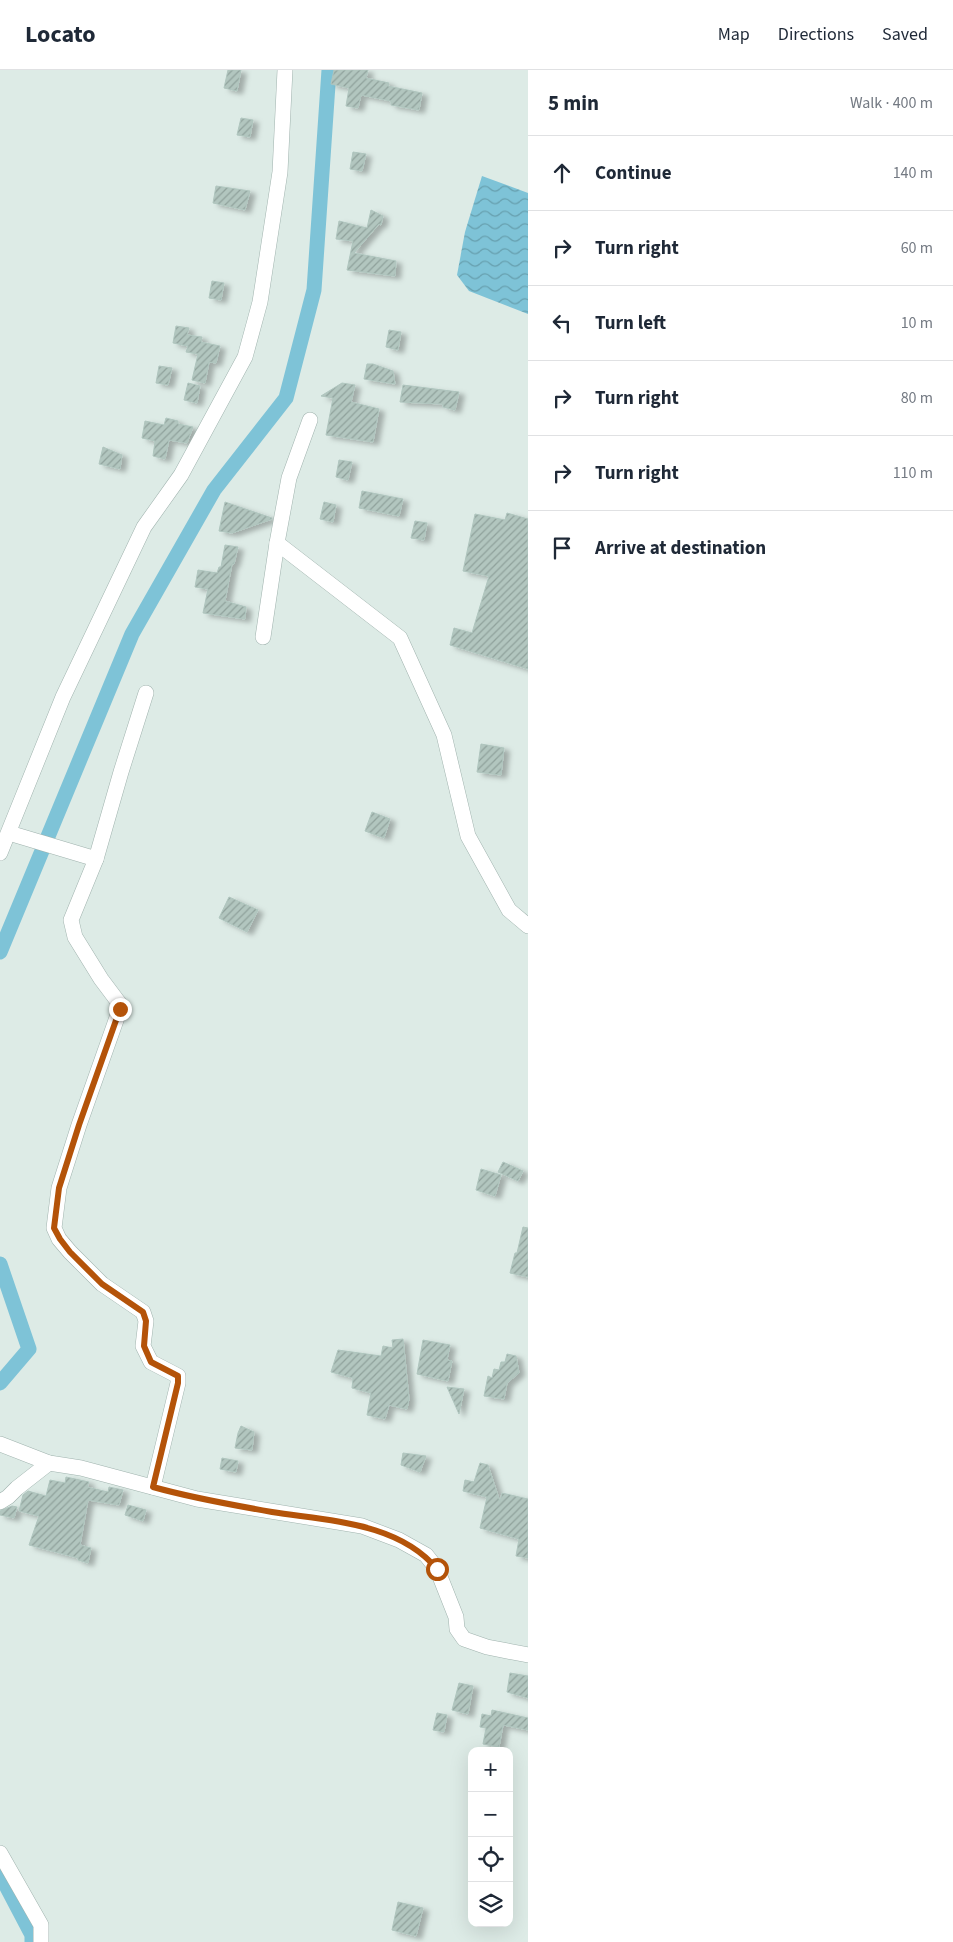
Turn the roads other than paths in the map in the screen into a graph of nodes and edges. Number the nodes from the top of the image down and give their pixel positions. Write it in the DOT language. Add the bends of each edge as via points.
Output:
graph roads {
  1 [pos="284,70"];
  2 [pos="310,420"];
  3 [pos="277,544"];
  4 [pos="263,637"];
  5 [pos="146,693"];
  6 [pos="9,833"];
  7 [pos="0,853"];
  8 [pos="96,859"];
  9 [pos="528,926"];
  10 [pos="0,1444"];
  11 [pos="50,1463"];
  12 [pos="153,1487"];
  13 [pos="0,1502"];
  14 [pos="528,1655"];
  15 [pos="0,1853"];
  16 [pos="41,1942"];
  1 -- 6 [label="street" via="280,172 260,302 245,357 181,475 144,527 63,697"];
  2 -- 3 [label="street" via="289,478"];
  3 -- 4 [label="street"];
  3 -- 9 [label="street" via="400,638 444,735 468,836 509,910"];
  5 -- 8 [label="street"];
  6 -- 7 [label="street"];
  6 -- 8 [label="street"];
  8 -- 12 [label="street" via="71,920 75,937 120,1009 59,1188 54,1228 70,1252 102,1284 143,1312 146,1321 144,1346 151,1362 178,1376"];
  10 -- 11 [label="street"];
  11 -- 12 [label="street"];
  11 -- 13 [label="street"];
  12 -- 14 [label="street" via="197,1499 362,1526 399,1540 426,1556 437,1569 456,1617 457,1629 464,1639"];
  15 -- 16 [label="street" via="41,1925"];
}
